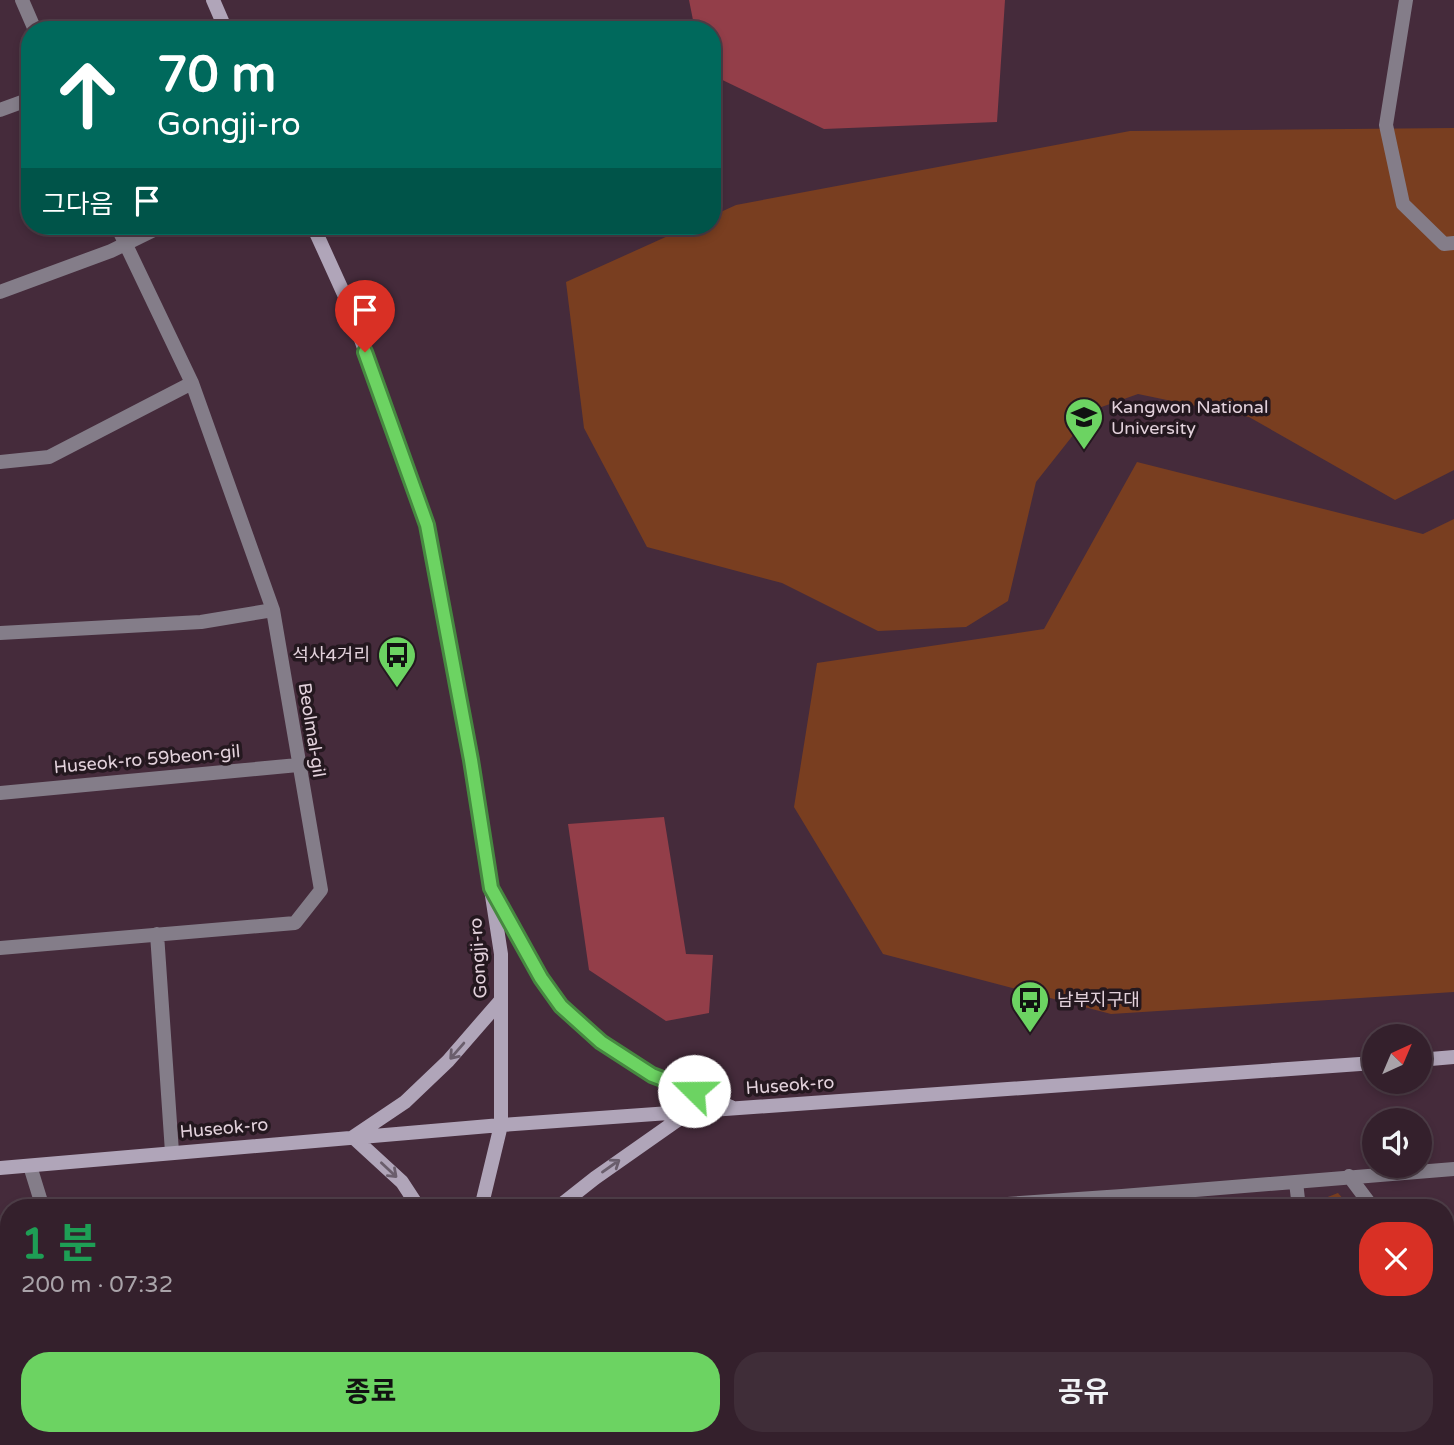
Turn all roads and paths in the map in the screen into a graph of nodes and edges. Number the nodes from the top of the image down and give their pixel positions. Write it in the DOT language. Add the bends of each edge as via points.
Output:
graph roads {
  1 [pos="22,0"];
  2 [pos="214,0"];
  3 [pos="1406,0"];
  4 [pos="31,21"];
  5 [pos="222,21"];
  6 [pos="21,102"];
  7 [pos="0,110"];
  8 [pos="121,235"];
  9 [pos="144,235"];
  10 [pos="317,235"];
  11 [pos="1454,243"];
  12 [pos="125,244"];
  13 [pos="0,292"];
  14 [pos="192,383"];
  15 [pos="0,463"];
  16 [pos="273,610"];
  17 [pos="0,633"];
  18 [pos="298,765"];
  19 [pos="0,793"];
  20 [pos="491,888"];
  21 [pos="157,934"];
  22 [pos="0,948"];
  23 [pos="501,1000"];
  24 [pos="1454,1057"];
  25 [pos="1432,1059"];
  26 [pos="1362,1064"];
  27 [pos="735,1108"];
  28 [pos="689,1112"];
  29 [pos="501,1125"];
  30 [pos="353,1137"];
  31 [pos="172,1152"];
  32 [pos="30,1166"];
  33 [pos="0,1168"];
  34 [pos="1454,1169"];
  35 [pos="1349,1176"];
  36 [pos="1296,1182"];
  37 [pos="40,1199"];
  38 [pos="413,1199"];
  39 [pos="483,1199"];
  40 [pos="568,1199"];
  41 [pos="1148,1199"];
  42 [pos="1298,1199"];
  43 [pos="1366,1199"];
  1 -- 4 [label="street"];
  2 -- 5 [label="street"];
  3 -- 11 [label="street" via="1385,125 1404,204 1444,244"];
  6 -- 7 [label="street"];
  8 -- 12 [label="street, Beolmal-gil"];
  9 -- 12 [label="street"];
  10 -- 20 [label="street, Gongji-ro" via="348,303 427,525"];
  12 -- 13 [label="street"];
  12 -- 14 [label="street, Beolmal-gil"];
  14 -- 15 [label="street" via="49,457"];
  14 -- 16 [label="street, Beolmal-gil"];
  16 -- 17 [label="street" via="201,622"];
  16 -- 18 [label="street, Beolmal-gil"];
  18 -- 19 [label="street, Huseok-ro 59beon-gil"];
  18 -- 21 [label="street, Beolmal-gil" via="321,890 295,923"];
  20 -- 23 [label="street, Gongji-ro" via="501,954"];
  20 -- 27 [label="street" via="561,1006 601,1042 652,1075"];
  21 -- 22 [label="street, Beolmal-gil"];
  21 -- 31 [label="street"];
  23 -- 29 [label="street, Gongji-ro"];
  23 -- 30 [label="street, one-way" via="405,1102"];
  24 -- 25 [label="street"];
  26 -- 27 [label="street, Huseok-ro"];
  27 -- 28 [label="street, Huseok-ro"];
  28 -- 29 [label="street, Huseok-ro"];
  40 -- 28 [label="street, one-way"];
  29 -- 30 [label="street, Huseok-ro"];
  29 -- 39 [label="street, Gongji-ro"];
  30 -- 31 [label="street, Huseok-ro"];
  30 -- 38 [label="street, one-way" via="402,1182"];
  31 -- 32 [label="street, Huseok-ro"];
  32 -- 33 [label="street, Huseok-ro"];
  32 -- 37 [label="street"];
  34 -- 35 [label="street"];
  35 -- 36 [label="street"];
  35 -- 43 [label="street"];
  36 -- 41 [label="street"];
  36 -- 42 [label="street"];
}
